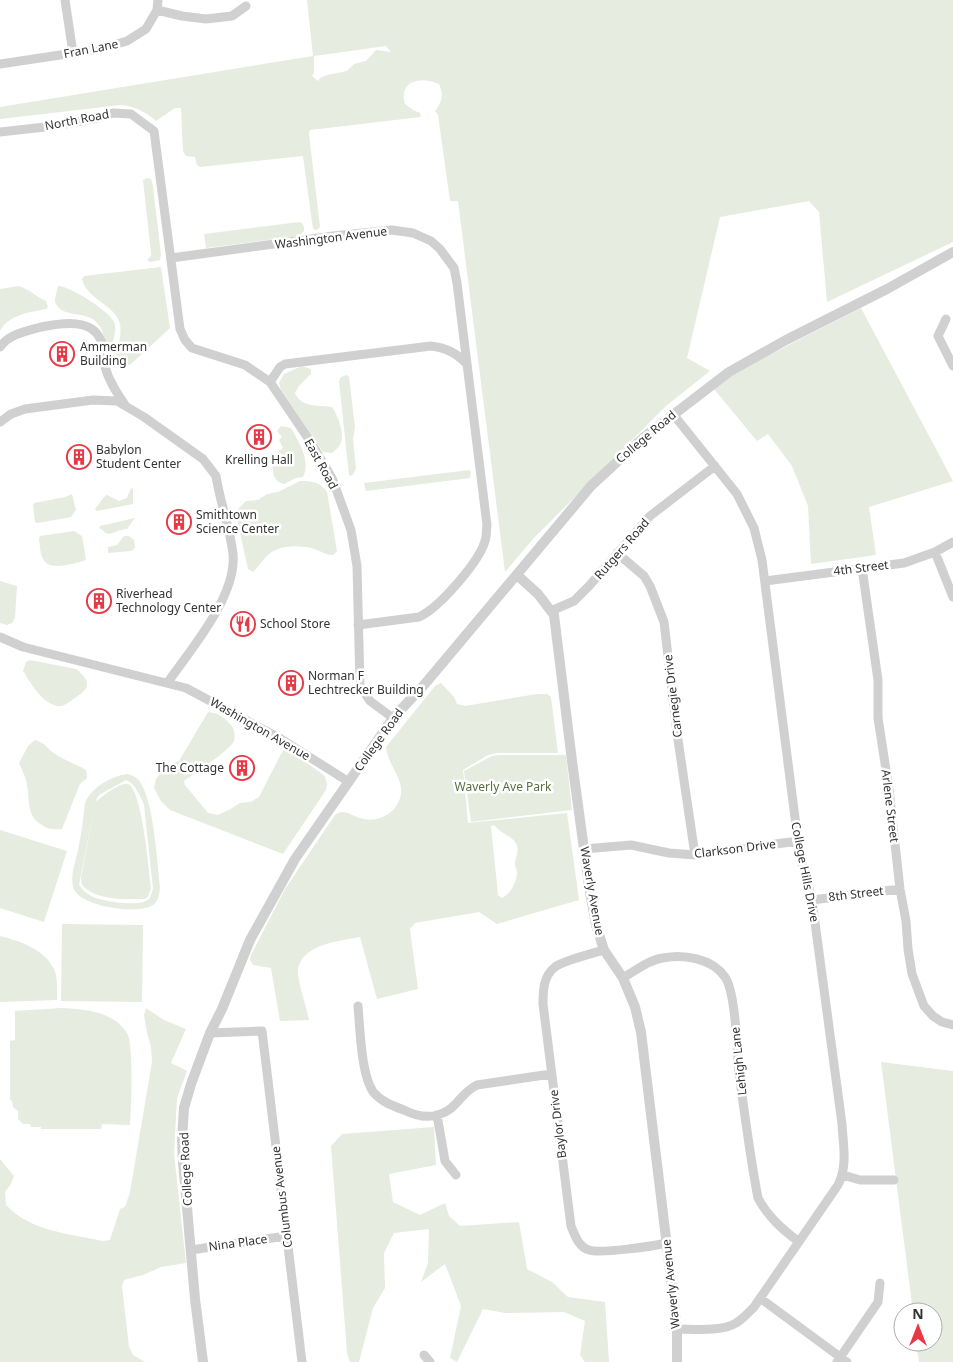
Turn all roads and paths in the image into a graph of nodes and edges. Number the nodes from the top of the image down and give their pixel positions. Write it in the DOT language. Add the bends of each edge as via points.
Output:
graph roads {
  1 [pos="65,0"];
  2 [pos="158,0"];
  3 [pos="246,6"];
  4 [pos="158,10"];
  5 [pos="73,53"];
  6 [pos="0,64"];
  7 [pos="0,132"];
  8 [pos="953,252"];
  9 [pos="171,258"];
  10 [pos="946,320"];
  11 [pos="0,347"];
  12 [pos="467,364"];
  13 [pos="953,366"];
  14 [pos="270,382"];
  15 [pos="125,405"];
  16 [pos="673,414"];
  17 [pos="0,422"];
  18 [pos="715,466"];
  19 [pos="953,542"];
  20 [pos="936,552"];
  21 [pos="617,553"];
  22 [pos="862,568"];
  23 [pos="517,575"];
  24 [pos="765,581"];
  25 [pos="953,597"];
  26 [pos="551,611"];
  27 [pos="358,625"];
  28 [pos="0,637"];
  29 [pos="168,682"];
  30 [pos="393,718"];
  31 [pos="349,782"];
  32 [pos="798,841"];
  33 [pos="584,849"];
  34 [pos="695,855"];
  35 [pos="900,889"];
  36 [pos="812,900"];
  37 [pos="604,950"];
  38 [pos="622,978"];
  39 [pos="358,1006"];
  40 [pos="953,1025"];
  41 [pos="210,1033"];
  42 [pos="552,1074"];
  43 [pos="437,1115"];
  44 [pos="456,1175"];
  45 [pos="843,1175"];
  46 [pos="894,1180"];
  47 [pos="286,1236"];
  48 [pos="799,1242"];
  49 [pos="667,1243"];
  50 [pos="191,1250"];
  51 [pos="880,1283"];
  52 [pos="760,1298"];
  53 [pos="677,1329"];
  54 [pos="841,1360"];
  55 [pos="204,1362"];
  56 [pos="302,1362"];
  57 [pos="677,1362"];
  1 -- 5 [label="street"];
  2 -- 4 [label="street"];
  3 -- 4 [label="street" via="232,16 206,19"];
  4 -- 5 [label="street, Fran Lane" via="146,29 127,41"];
  5 -- 6 [label="street, Fran Lane"];
  7 -- 9 [label="street, North Road" via="54,126 113,112 131,114 154,131"];
  8 -- 16 [label="street, College Road" via="752,358"];
  9 -- 12 [label="street, Washington Avenue" via="333,236 392,230 413,233 431,241 454,268"];
  9 -- 14 [label="street, East Road" via="180,329 185,340 201,352 245,365"];
  10 -- 13 [label="street" via="938,336"];
  11 -- 15 [label="street" via="14,335 56,324 77,324 89,328 102,343 105,367"];
  12 -- 14 [label="street" via="456,353 431,346 285,364"];
  12 -- 27 [label="street, Washington Avenue" via="487,525 485,541 444,600 428,614"];
  14 -- 27 [label="street, East Road" via="332,478 351,530 356,558"];
  15 -- 17 [label="street" via="112,400 48,405 10,414"];
  15 -- 29 [label="street" via="210,467 216,476 233,554 226,594"];
  16 -- 18 [label="street, College Hills Drive"];
  16 -- 23 [label="street, College Road" via="591,486"];
  18 -- 21 [label="street, Rutgers Road" via="650,516"];
  18 -- 24 [label="street, College Hills Drive" via="737,494 754,528"];
  19 -- 20 [label="street, 4th Street"];
  20 -- 22 [label="street, 4th Street" via="904,563"];
  20 -- 25 [label="street"];
  21 -- 26 [label="street, Rutgers Road" via="574,601"];
  21 -- 34 [label="street, Carnegie Drive" via="644,576 664,622"];
  22 -- 24 [label="street, 4th Street"];
  22 -- 35 [label="street, Arlene Street" via="878,680 878,718"];
  23 -- 26 [label="street, Waverly Avenue"];
  23 -- 30 [label="street, College Road"];
  24 -- 32 [label="street, College Hills Drive"];
  26 -- 33 [label="street, Waverly Avenue" via="556,625"];
  27 -- 30 [label="street, East Road" via="360,686 370,701"];
  28 -- 29 [label="street, Washington Avenue" via="22,647"];
  29 -- 31 [label="street, Washington Avenue" via="186,688 274,734"];
  30 -- 31 [label="street, College Road"];
  31 -- 41 [label="street, College Road" via="296,859 250,940"];
  32 -- 34 [label="street, Clarkson Drive"];
  32 -- 36 [label="street, College Hills Drive"];
  33 -- 34 [label="street, Clarkson Drive" via="631,846"];
  33 -- 37 [label="street, Waverly Avenue" via="596,925"];
  35 -- 36 [label="street, 8th Street"];
  35 -- 40 [label="street, Arlene Street" via="918,993 933,1016"];
  36 -- 45 [label="street, College Hills Drive" via="842,1124"];
  37 -- 38 [label="street, Waverly Avenue"];
  37 -- 42 [label="street, Baylor Drive" via="555,967 546,978 543,1004"];
  38 -- 48 [label="street, Lehigh Lane" via="662,958 683,957 715,966 726,978 758,1198 775,1223"];
  38 -- 49 [label="street, Waverly Avenue" via="642,1032"];
  39 -- 43 [label="street" via="365,1073 375,1093 391,1106 410,1113"];
  41 -- 47 [label="street, Columbus Avenue" via="262,1031"];
  41 -- 50 [label="street, College Road" via="184,1108 182,1139"];
  42 -- 43 [label="street" via="477,1085 467,1091 454,1107"];
  42 -- 49 [label="street, Baylor Drive" via="571,1226 578,1242 595,1251"];
  43 -- 44 [label="street" via="445,1161"];
  45 -- 46 [label="street" via="860,1180"];
  45 -- 48 [label="street"];
  47 -- 50 [label="street, Nina Place"];
  47 -- 56 [label="street, Columbus Avenue"];
  48 -- 52 [label="street"];
  49 -- 53 [label="street, Waverly Avenue"];
  50 -- 55 [label="street, College Road"];
  51 -- 54 [label="street" via="878,1302"];
  52 -- 53 [label="street" via="745,1316 730,1326"];
  52 -- 54 [label="street"];
  53 -- 57 [label="street, Waverly Avenue"];
}
